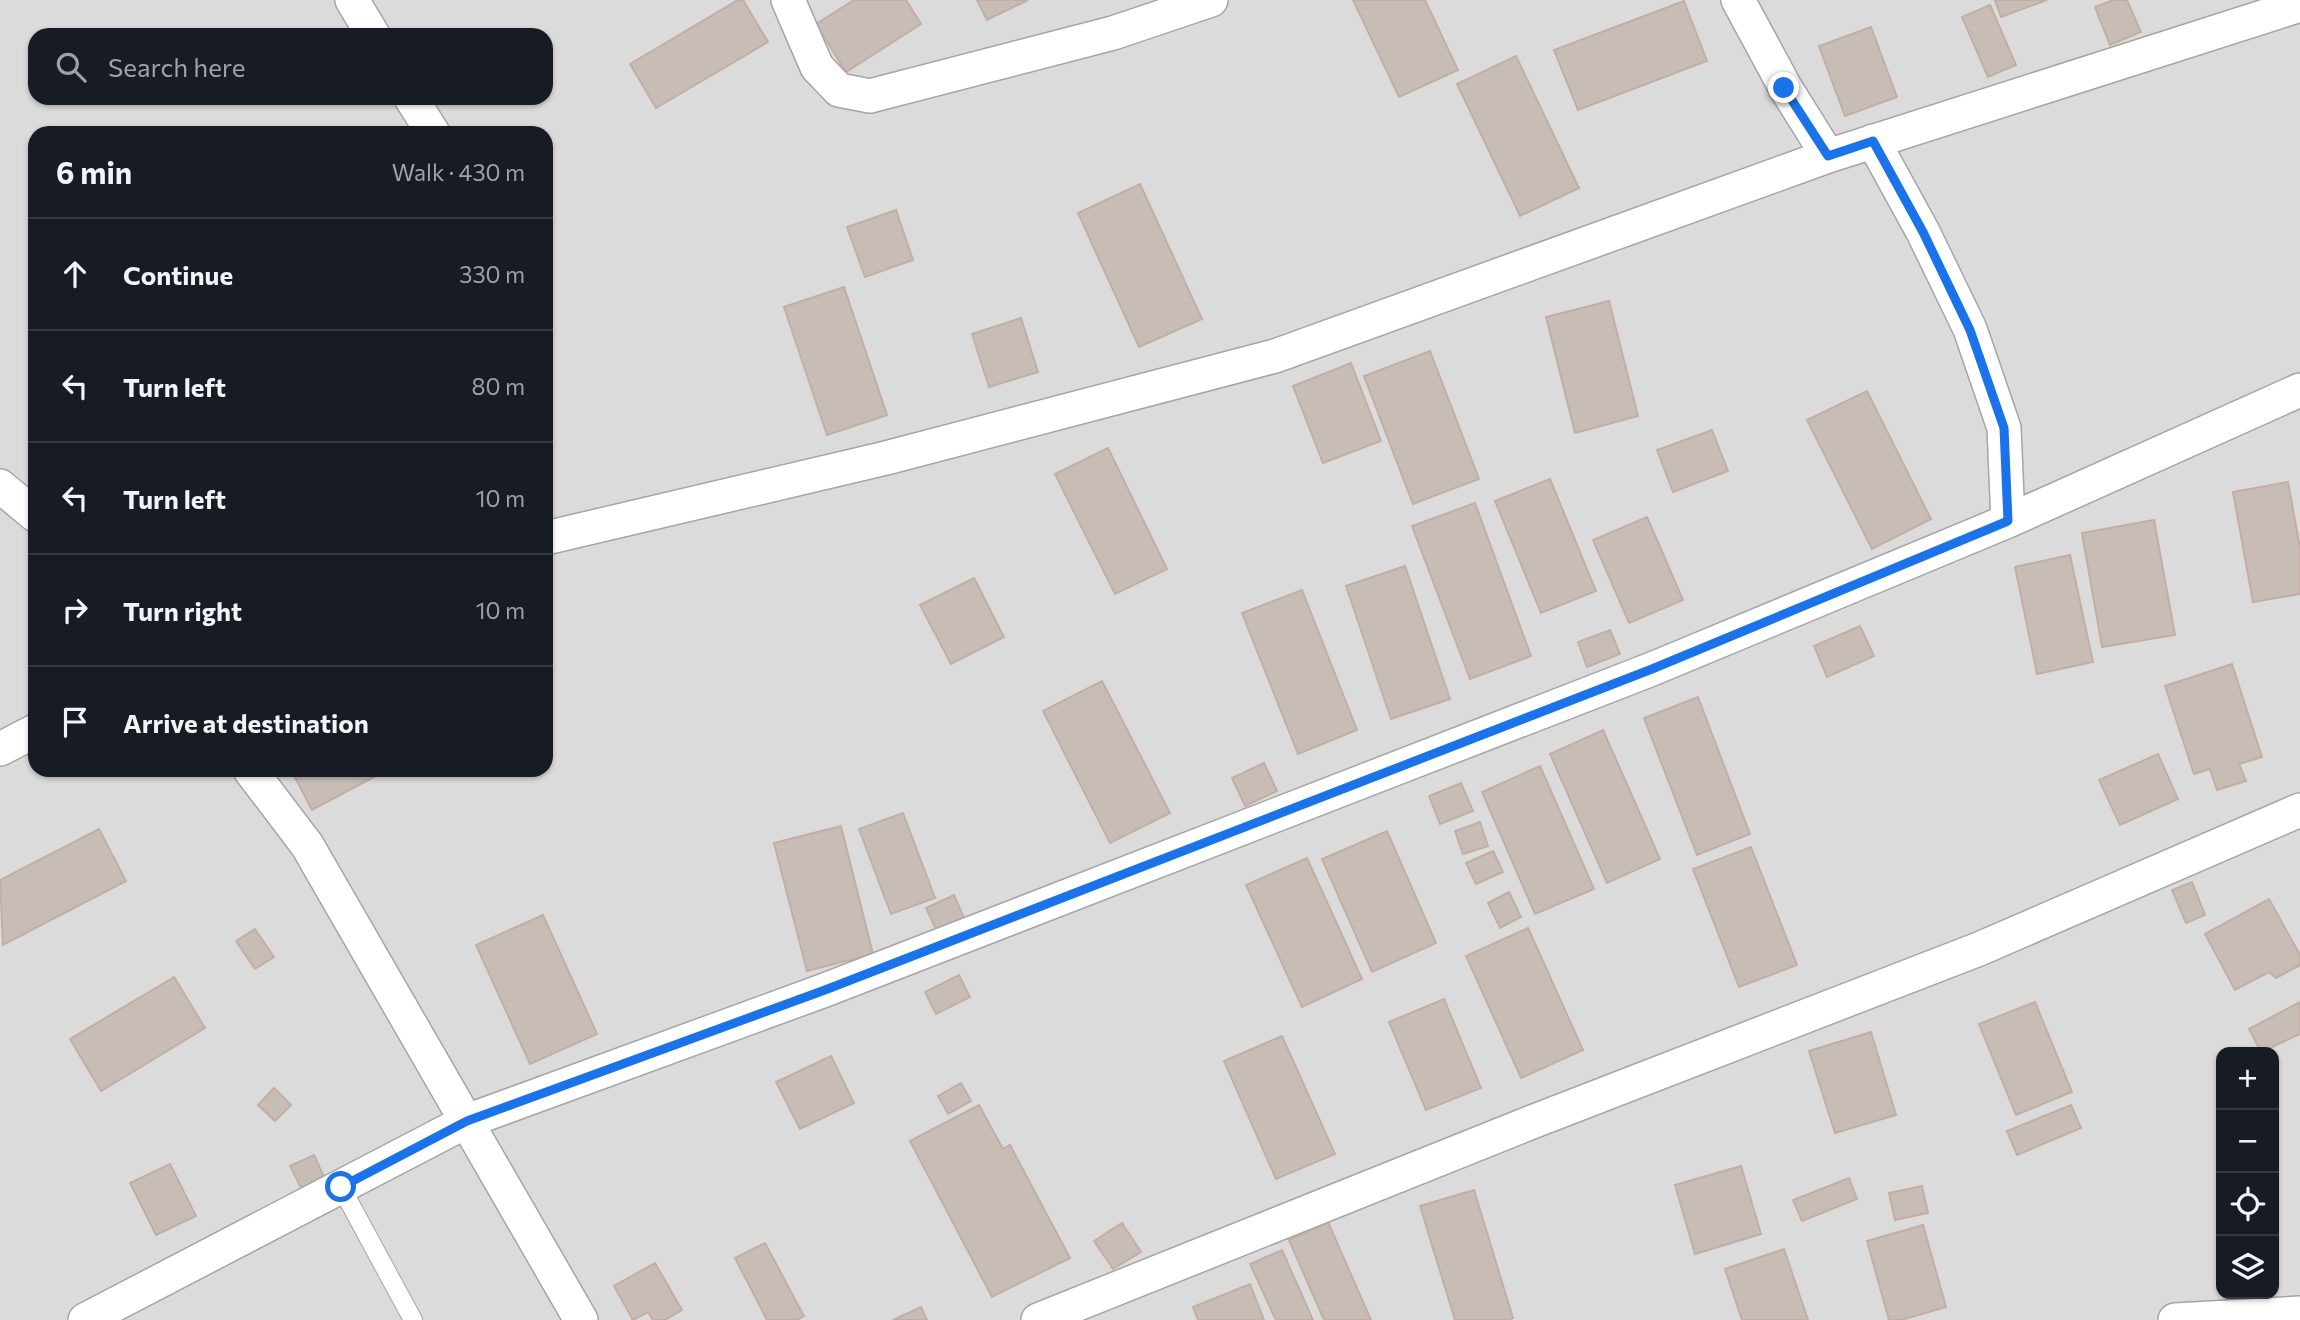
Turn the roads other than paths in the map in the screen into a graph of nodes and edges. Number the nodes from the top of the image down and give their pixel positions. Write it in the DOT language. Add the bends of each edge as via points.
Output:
graph roads {
  1 [pos="352,0"];
  2 [pos="788,0"];
  3 [pos="1211,0"];
  4 [pos="1738,0"];
  5 [pos="2300,5"];
  6 [pos="369,28"];
  7 [pos="415,105"];
  8 [pos="429,126"];
  9 [pos="1873,141"];
  10 [pos="1828,156"];
  11 [pos="2300,390"];
  12 [pos="0,486"];
  13 [pos="28,509"];
  14 [pos="2008,521"];
  15 [pos="553,536"];
  16 [pos="28,735"];
  17 [pos="0,749"];
  18 [pos="255,777"];
  19 [pos="2300,810"];
  20 [pos="467,1121"];
  21 [pos="341,1187"];
  22 [pos="2300,1313"];
  23 [pos="85,1320"];
  24 [pos="413,1320"];
  25 [pos="581,1320"];
  26 [pos="1038,1320"];
  27 [pos="2175,1320"];
  1 -- 6 [label="street"];
  2 -- 3 [label="street" via="817,67 839,90 870,96 1113,33"];
  4 -- 10 [label="street" via="1784,88"];
  5 -- 9 [label="street"];
  7 -- 8 [label="street"];
  9 -- 10 [label="street"];
  9 -- 14 [label="street" via="1970,330 2004,428"];
  10 -- 15 [label="street" via="1275,356 886,458"];
  11 -- 14 [label="street"];
  12 -- 13 [label="street"];
  14 -- 20 [label="street" via="1626,679 825,990"];
  16 -- 17 [label="street"];
  18 -- 20 [label="street" via="306,845"];
  19 -- 26 [label="street" via="1979,948"];
  20 -- 21 [label="street"];
  20 -- 25 [label="street"];
  21 -- 23 [label="street"];
  21 -- 24 [label="lane"];
  22 -- 27 [label="street"];
}
